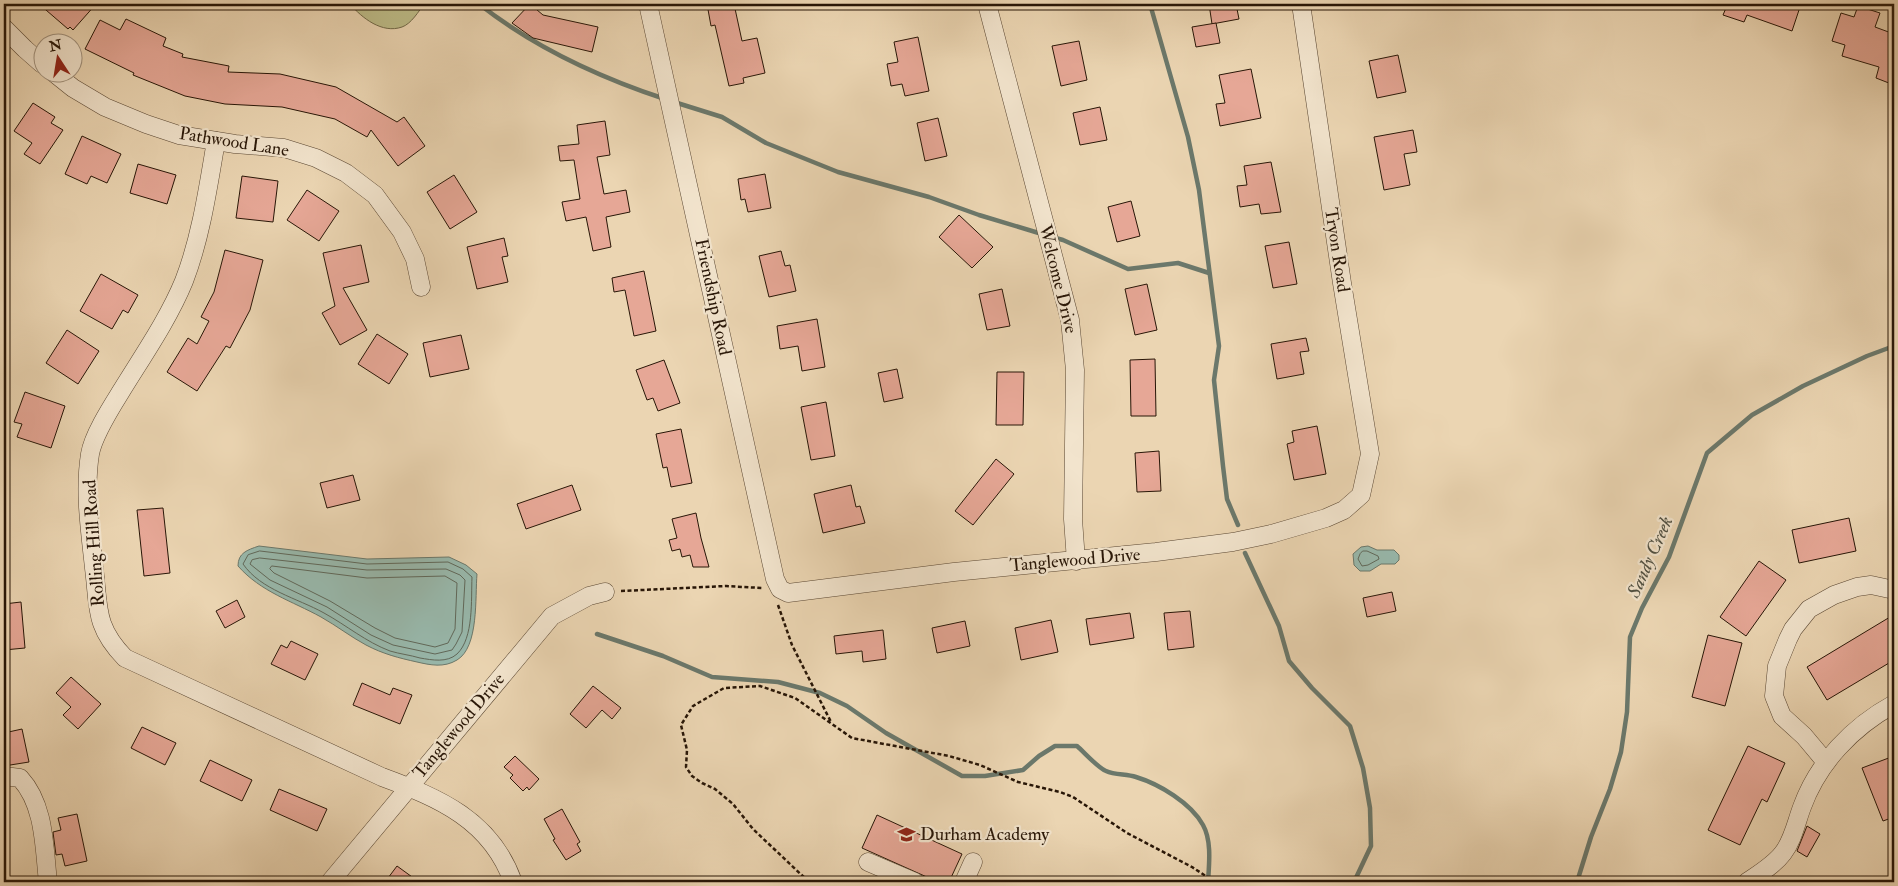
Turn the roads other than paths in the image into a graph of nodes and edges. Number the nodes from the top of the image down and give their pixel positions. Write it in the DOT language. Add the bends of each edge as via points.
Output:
graph roads {
  1 [pos="648,4"];
  2 [pos="987,4"];
  3 [pos="1301,4"];
  4 [pos="4,28"];
  5 [pos="32,56"];
  6 [pos="65,82"];
  7 [pos="216,141"];
  8 [pos="421,287"];
  9 [pos="1361,495"];
  10 [pos="1076,561"];
  11 [pos="780,589"];
  12 [pos="1894,590"];
  13 [pos="604,592"];
  14 [pos="1894,704"];
  15 [pos="1825,761"];
  16 [pos="4,776"];
  17 [pos="408,787"];
  18 [pos="868,862"];
  19 [pos="973,862"];
  20 [pos="48,882"];
  21 [pos="330,882"];
  22 [pos="513,882"];
  23 [pos="915,882"];
  24 [pos="964,882"];
  25 [pos="1747,882"];
  1 -- 11 [label="street, Friendship Road" via="775,579"];
  2 -- 10 [label="street, Welcome Drive" via="1070,320 1075,370 1073,519"];
  3 -- 9 [label="street, Tryon Road" via="1370,454"];
  4 -- 5 [label="street"];
  6 -- 7 [label="street, Pathwood Lane" via="105,107 146,124 179,135"];
  7 -- 8 [label="street, Pathwood Lane" via="284,148 316,158 346,173 375,196 402,232 415,259"];
  7 -- 17 [label="street, Rolling Hill Road" via="202,219 183,282 105,418 90,452 87,492 100,621 112,644 125,658"];
  9 -- 10 [label="street, Tanglewood Drive" via="1332,516 1271,534 1232,542"];
  10 -- 11 [label="street, Tanglewood Drive" via="954,572 788,593"];
  12 -- 15 [label="street" via="1871,585 1834,594 1809,609 1788,638 1777,666 1774,696 1782,716"];
  13 -- 17 [label="street, Tanglewood Drive" via="589,596 552,616"];
  14 -- 15 [label="street" via="1852,733"];
  15 -- 25 [label="street" via="1782,855"];
  16 -- 20 [label="street" via="20,778 28,786 41,819"];
  17 -- 21 [label="street, Tanglewood Drive"];
  17 -- 22 [label="street, Rolling Hill Road" via="468,818 499,854"];
  18 -- 23 [label="street"];
  19 -- 24 [label="street"];
}
